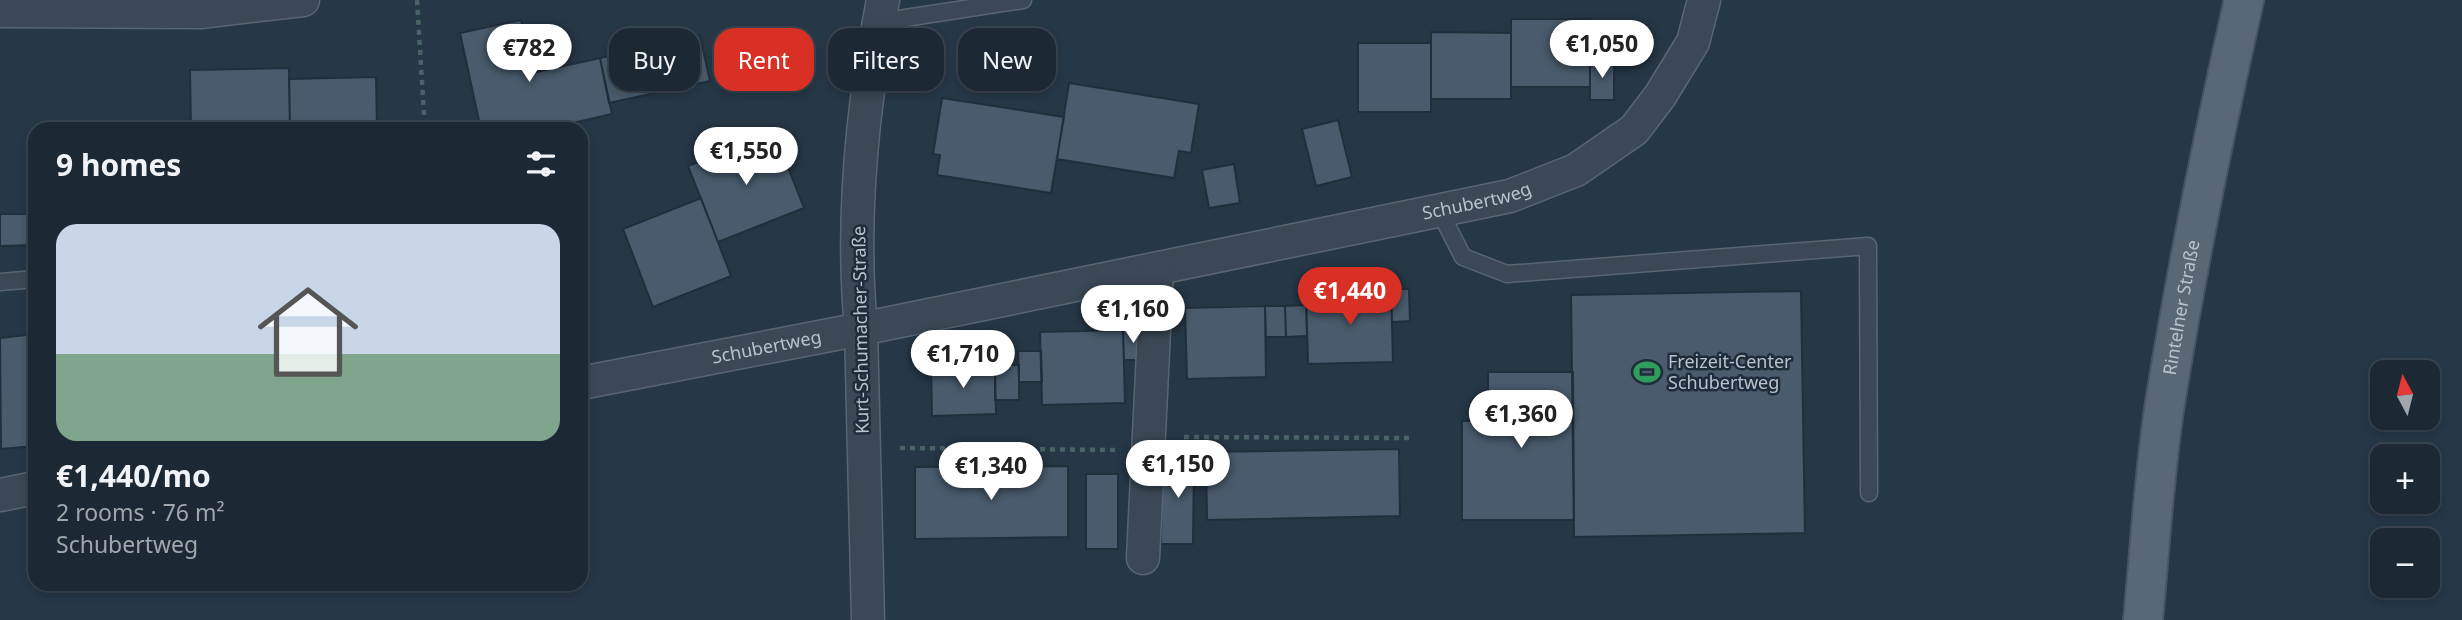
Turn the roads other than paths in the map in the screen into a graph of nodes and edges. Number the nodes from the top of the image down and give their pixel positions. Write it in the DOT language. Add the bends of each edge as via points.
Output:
graph roads {
  1 [pos="303,0"];
  2 [pos="1023,0"];
  3 [pos="1704,0"];
  4 [pos="2244,0"];
  5 [pos="0,10"];
  6 [pos="881,11"];
  7 [pos="1439,211"];
  8 [pos="1157,269"];
  9 [pos="28,280"];
  10 [pos="0,282"];
  11 [pos="861,329"];
  12 [pos="588,382"];
  13 [pos="28,489"];
  14 [pos="1869,493"];
  15 [pos="0,495"];
  16 [pos="1143,558"];
  17 [pos="868,620"];
  18 [pos="2143,620"];
  1 -- 5 [label="street" via="200,12"];
  2 -- 6 [label="lane"];
  3 -- 7 [label="street, Schubertweg" via="1693,41 1634,130 1576,170 1510,196"];
  4 -- 18 [label="main road, Rintelner Straße" via="2194,236 2165,405"];
  6 -- 11 [label="street, Kurt-Schumacher-Straße" via="860,168 857,289"];
  7 -- 8 [label="street, Schubertweg"];
  7 -- 14 [label="lane" via="1463,257 1507,274 1868,246"];
  8 -- 11 [label="street, Schubertweg"];
  8 -- 16 [label="street"];
  9 -- 10 [label="lane"];
  11 -- 12 [label="street, Schubertweg"];
  11 -- 17 [label="street, Kurt-Schumacher-Straße"];
  13 -- 15 [label="street"];
}
